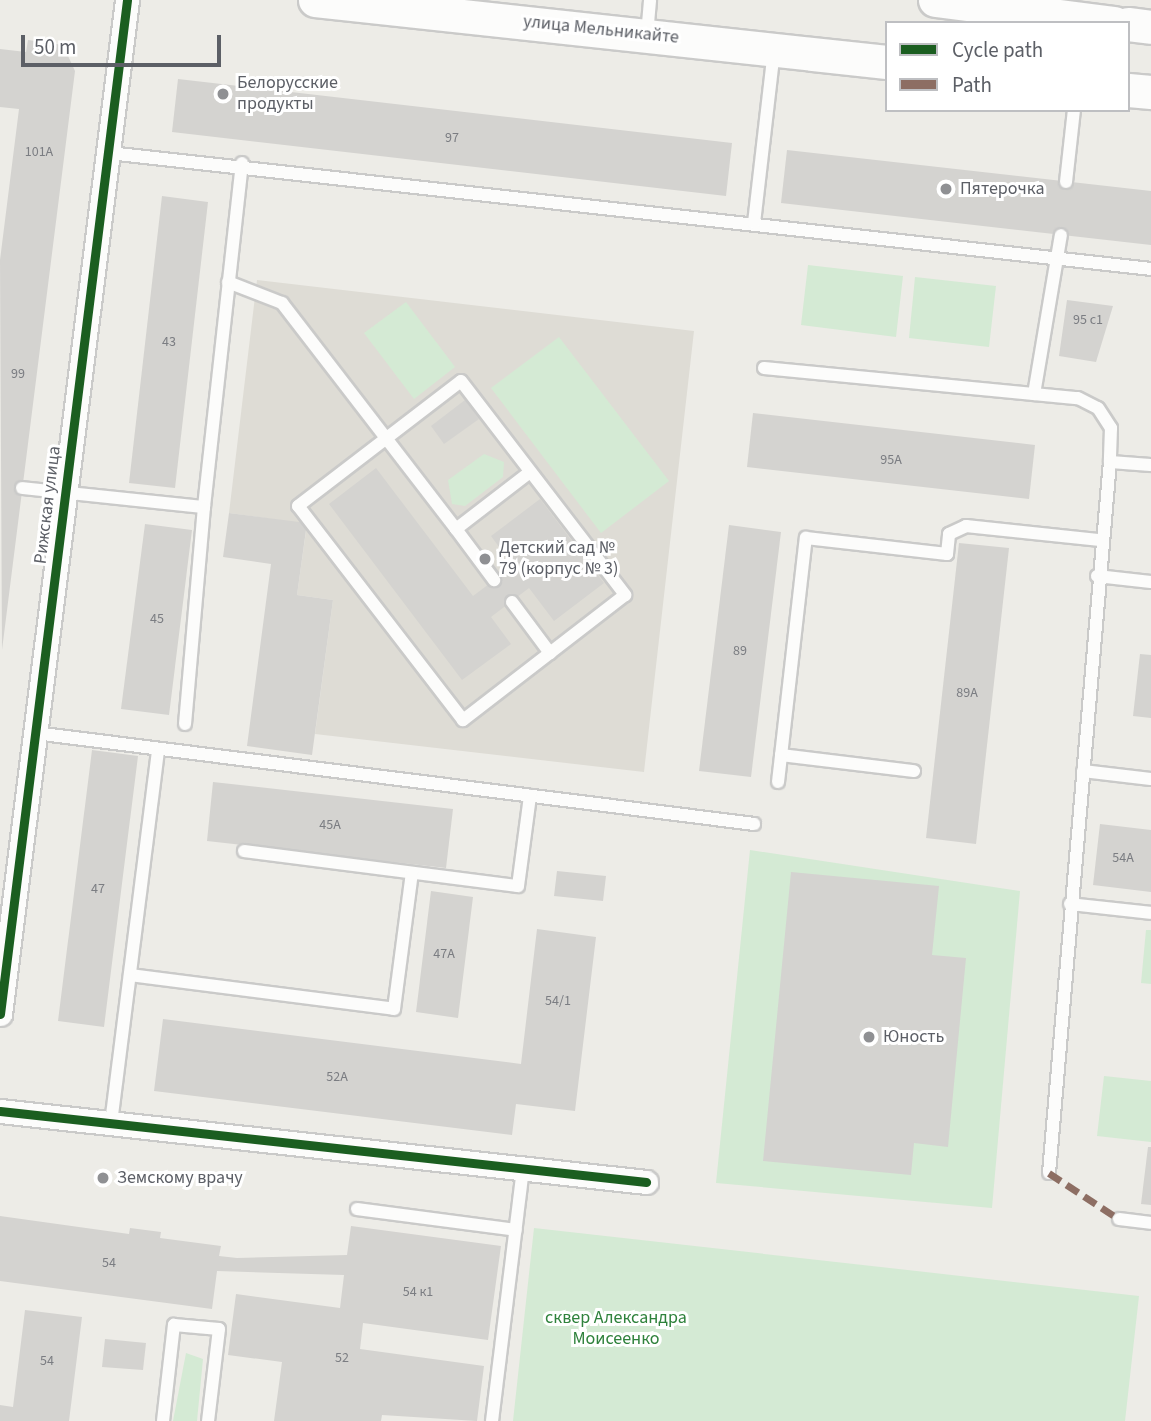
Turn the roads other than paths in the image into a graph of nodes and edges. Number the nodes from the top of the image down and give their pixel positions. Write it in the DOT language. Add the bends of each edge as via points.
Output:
graph roads {
  1 [pos="127,0"];
  2 [pos="315,0"];
  3 [pos="650,0"];
  4 [pos="935,0"];
  5 [pos="1007,4"];
  6 [pos="1104,21"];
  7 [pos="1130,24"];
  8 [pos="1151,27"];
  9 [pos="647,35"];
  10 [pos="774,48"];
  11 [pos="885,62"];
  12 [pos="1130,90"];
  13 [pos="1151,92"];
  14 [pos="1074,112"];
  15 [pos="108,153"];
  16 [pos="242,163"];
  17 [pos="1066,182"];
  18 [pos="754,223"];
  19 [pos="1061,235"];
  20 [pos="1057,258"];
  21 [pos="1151,269"];
  22 [pos="228,282"];
  23 [pos="764,368"];
  24 [pos="1034,394"];
  25 [pos="386,438"];
  26 [pos="1110,462"];
  27 [pos="1151,466"];
  28 [pos="530,472"];
  29 [pos="22,488"];
  30 [pos="66,492"];
  31 [pos="204,508"];
  32 [pos="456,529"];
  33 [pos="1100,540"];
  34 [pos="1097,576"];
  35 [pos="495,579"];
  36 [pos="1151,582"];
  37 [pos="512,602"];
  38 [pos="550,653"];
  39 [pos="186,724"];
  40 [pos="36,733"];
  41 [pos="159,748"];
  42 [pos="781,755"];
  43 [pos="914,771"];
  44 [pos="1083,771"];
  45 [pos="1151,779"];
  46 [pos="778,782"];
  47 [pos="530,796"];
  48 [pos="754,824"];
  49 [pos="244,851"];
  50 [pos="412,873"];
  51 [pos="1070,904"];
  52 [pos="1151,913"];
  53 [pos="130,975"];
  54 [pos="0,1014"];
  55 [pos="0,1111"];
  56 [pos="111,1123"];
  57 [pos="523,1168"];
  58 [pos="1049,1173"];
  59 [pos="646,1182"];
  60 [pos="357,1209"];
  61 [pos="1119,1219"];
  62 [pos="1151,1223"];
  63 [pos="516,1230"];
  64 [pos="163,1421"];
  65 [pos="208,1421"];
  66 [pos="492,1421"];
  1 -- 15 [label="street, Рижская улица"];
  2 -- 9 [label="main road, улица Мельникайте"];
  3 -- 9 [label="lane"];
  4 -- 5 [label="main road"];
  5 -- 6 [label="main road"];
  7 -- 8 [label="main road"];
  9 -- 10 [label="main road, улица Мельникайте"];
  10 -- 11 [label="main road, улица Мельникайте"];
  10 -- 18 [label="lane"];
  12 -- 13 [label="main road"];
  14 -- 17 [label="lane"];
  15 -- 16 [label="lane"];
  15 -- 30 [label="street, Рижская улица"];
  16 -- 18 [label="lane"];
  16 -- 22 [label="lane"];
  18 -- 20 [label="lane"];
  19 -- 20 [label="lane"];
  20 -- 21 [label="lane"];
  20 -- 24 [label="lane"];
  22 -- 25 [label="lane" via="282,303"];
  22 -- 31 [label="lane"];
  23 -- 24 [label="lane"];
  24 -- 26 [label="lane" via="1078,398 1098,408 1111,428"];
  25 -- 28 [label="lane" via="461,381"];
  25 -- 32 [label="lane"];
  25 -- 38 [label="lane" via="298,506 463,720"];
  26 -- 27 [label="lane"];
  26 -- 33 [label="lane"];
  28 -- 32 [label="lane"];
  28 -- 38 [label="lane" via="625,595"];
  29 -- 30 [label="lane"];
  30 -- 31 [label="lane"];
  30 -- 40 [label="street, Рижская улица"];
  31 -- 39 [label="lane"];
  32 -- 35 [label="lane"];
  33 -- 34 [label="lane"];
  33 -- 42 [label="lane" via="966,526 949,534 947,554 806,538"];
  34 -- 36 [label="lane"];
  34 -- 44 [label="lane"];
  37 -- 38 [label="lane"];
  40 -- 41 [label="lane"];
  40 -- 54 [label="street, Рижская улица"];
  41 -- 47 [label="lane"];
  41 -- 53 [label="lane"];
  42 -- 43 [label="lane"];
  42 -- 46 [label="lane"];
  44 -- 45 [label="lane"];
  44 -- 51 [label="lane"];
  47 -- 48 [label="lane"];
  47 -- 50 [label="lane" via="519,886"];
  49 -- 50 [label="lane"];
  50 -- 53 [label="lane" via="394,1009"];
  51 -- 52 [label="lane"];
  51 -- 58 [label="lane"];
  53 -- 56 [label="lane"];
  55 -- 56 [label="street"];
  56 -- 57 [label="street"];
  57 -- 59 [label="street"];
  57 -- 63 [label="lane"];
  60 -- 63 [label="lane"];
  61 -- 62 [label="lane"];
  63 -- 66 [label="lane"];
  64 -- 65 [label="lane" via="174,1325 219,1329"];
}
